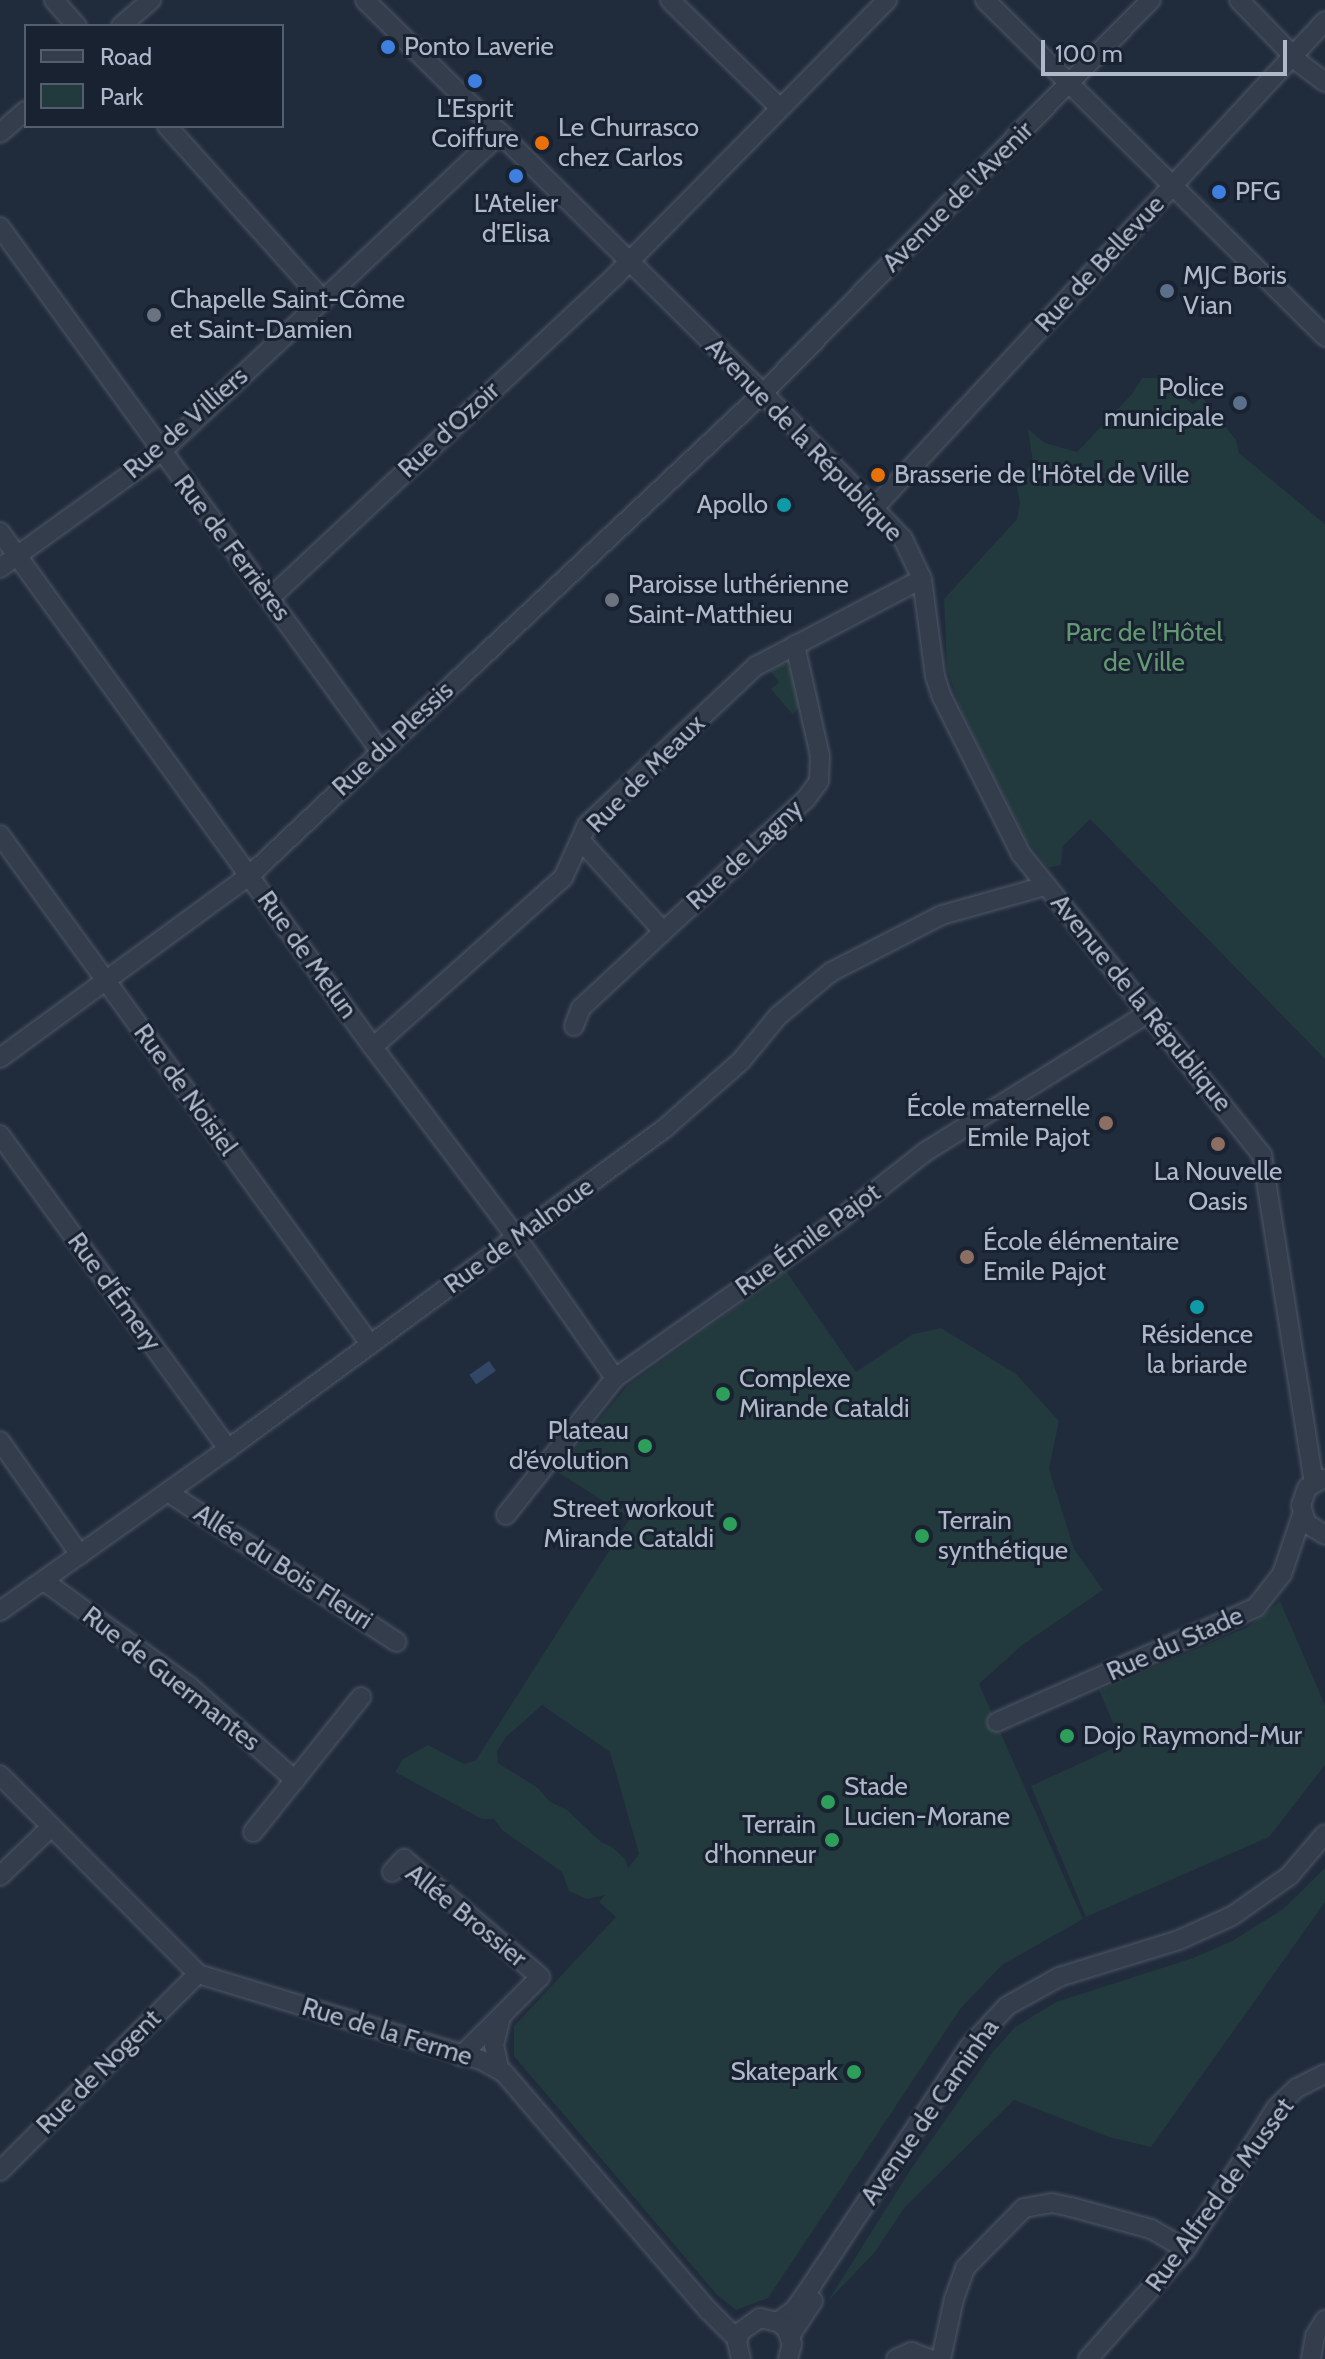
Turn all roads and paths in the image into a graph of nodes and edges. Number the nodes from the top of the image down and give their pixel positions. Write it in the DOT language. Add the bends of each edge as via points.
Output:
graph roads {
  1 [pos="54,0"];
  2 [pos="151,0"];
  3 [pos="365,0"];
  4 [pos="670,0"];
  5 [pos="887,0"];
  6 [pos="985,0"];
  7 [pos="1151,0"];
  8 [pos="1239,0"];
  9 [pos="1325,21"];
  10 [pos="75,24"];
  11 [pos="123,24"];
  12 [pos="1293,55"];
  13 [pos="1325,82"];
  14 [pos="1069,84"];
  15 [pos="780,108"];
  16 [pos="24,112"];
  17 [pos="169,128"];
  18 [pos="0,133"];
  19 [pos="501,133"];
  20 [pos="1171,186"];
  21 [pos="0,227"];
  22 [pos="628,261"];
  23 [pos="323,300"];
  24 [pos="1325,337"];
  25 [pos="763,393"];
  26 [pos="161,452"];
  27 [pos="875,507"];
  28 [pos="0,532"];
  29 [pos="17,556"];
  30 [pos="0,568"];
  31 [pos="922,579"];
  32 [pos="270,598"];
  33 [pos="795,645"];
  34 [pos="380,751"];
  35 [pos="0,835"];
  36 [pos="581,841"];
  37 [pos="250,875"];
  38 [pos="1045,886"];
  39 [pos="663,931"];
  40 [pos="105,981"];
  41 [pos="1150,1012"];
  42 [pos="574,1026"];
  43 [pos="373,1047"];
  44 [pos="0,1058"];
  45 [pos="0,1135"];
  46 [pos="517,1238"];
  47 [pos="370,1344"];
  48 [pos="615,1378"];
  49 [pos="0,1441"];
  50 [pos="228,1449"];
  51 [pos="1320,1480"];
  52 [pos="169,1493"];
  53 [pos="506,1515"];
  54 [pos="1302,1515"];
  55 [pos="1325,1535"];
  56 [pos="80,1555"];
  57 [pos="44,1581"];
  58 [pos="0,1611"];
  59 [pos="397,1642"];
  60 [pos="361,1697"];
  61 [pos="997,1722"];
  62 [pos="0,1775"];
  63 [pos="295,1780"];
  64 [pos="51,1827"];
  65 [pos="253,1832"];
  66 [pos="1325,1834"];
  67 [pos="1325,1852"];
  68 [pos="392,1872"];
  69 [pos="0,1876"];
  70 [pos="198,1974"];
  71 [pos="501,2017"];
  72 [pos="461,2056"];
  73 [pos="499,2068"];
  74 [pos="1325,2074"];
  75 [pos="0,2171"];
  76 [pos="1186,2249"];
  77 [pos="1325,2320"];
  78 [pos="784,2329"];
  79 [pos="739,2354"];
  80 [pos="788,2359"];
  81 [pos="896,2359"];
  82 [pos="930,2359"];
  83 [pos="941,2359"];
  84 [pos="1088,2359"];
  85 [pos="1311,2359"];
  1 -- 10 [label="street"];
  2 -- 11 [label="street"];
  3 -- 19 [label="street, Avenue de la République"];
  4 -- 15 [label="street"];
  5 -- 15 [label="street, Rue d'Ozoir"];
  6 -- 14 [label="street"];
  7 -- 14 [label="street, Avenue de l'Avenir"];
  8 -- 12 [label="street"];
  9 -- 12 [label="street, Rue de Bellevue"];
  12 -- 13 [label="street"];
  12 -- 20 [label="street, Rue de Bellevue"];
  14 -- 20 [label="street"];
  14 -- 25 [label="street, Avenue de l'Avenir"];
  15 -- 22 [label="street, Rue d'Ozoir"];
  16 -- 18 [label="street"];
  17 -- 23 [label="street"];
  19 -- 22 [label="street, Avenue de la République"];
  19 -- 23 [label="street, Rue de Villiers"];
  20 -- 24 [label="street"];
  20 -- 27 [label="street, Rue de Bellevue"];
  21 -- 26 [label="street, Rue de Ferrières"];
  22 -- 25 [label="street, Avenue de la République"];
  22 -- 32 [label="street, Rue d'Ozoir"];
  23 -- 26 [label="street, Rue de Villiers"];
  25 -- 27 [label="street, Avenue de la République"];
  25 -- 34 [label="street, Rue du Plessis"];
  26 -- 29 [label="street, Rue de Villiers"];
  26 -- 32 [label="street, Rue de Ferrières"];
  27 -- 31 [label="street, Avenue de la République" via="903,539"];
  28 -- 29 [label="street, Rue de Melun"];
  29 -- 30 [label="street, Rue de Villiers"];
  29 -- 37 [label="street, Rue de Melun"];
  31 -- 33 [label="street, Rue de Meaux"];
  31 -- 38 [label="street, Avenue de la République" via="942,697 1021,854"];
  32 -- 34 [label="street, Rue de Ferrières"];
  33 -- 36 [label="street, Rue de Meaux" via="756,666 587,825"];
  33 -- 39 [label="street, Rue de Lagny" via="820,756 819,781"];
  34 -- 37 [label="street, Rue du Plessis"];
  35 -- 40 [label="street, Rue de Noisiel"];
  36 -- 39 [label="street"];
  36 -- 43 [label="street, Rue de Meaux" via="563,878"];
  37 -- 40 [label="street, Rue du Plessis"];
  37 -- 43 [label="street, Rue de Melun"];
  38 -- 41 [label="street, Avenue de la République"];
  38 -- 46 [label="street, Rue de Malnoue" via="942,915 831,972 778,1016 704,1096"];
  39 -- 42 [label="street, Rue de Lagny" via="581,1008"];
  40 -- 44 [label="street, Rue du Plessis"];
  40 -- 47 [label="street, Rue de Noisiel"];
  41 -- 48 [label="street, Rue Émile Pajot" via="925,1152 840,1219"];
  41 -- 51 [label="street, Avenue de la République" via="1265,1162"];
  43 -- 46 [label="street, Rue de Melun"];
  45 -- 50 [label="street, Rue d'Émery"];
  46 -- 47 [label="street, Rue de Malnoue"];
  46 -- 48 [label="street, Rue de Melun"];
  47 -- 50 [label="street, Rue de Malnoue"];
  48 -- 53 [label="street, Rue Émile Pajot"];
  49 -- 56 [label="street"];
  50 -- 52 [label="street, Rue de Malnoue"];
  51 -- 54 [label="street, Rue du Stade" via="1303,1496"];
  52 -- 56 [label="street, Rue de Malnoue"];
  52 -- 59 [label="street, Allée du Bois Fleuri"];
  54 -- 55 [label="street" via="1312,1529"];
  54 -- 61 [label="street, Rue du Stade" via="1282,1574 1256,1607"];
  56 -- 57 [label="street, Rue de Malnoue"];
  57 -- 58 [label="street, Rue de Malnoue"];
  57 -- 63 [label="street, Rue de Guermantes" via="189,1686"];
  60 -- 63 [label="street"];
  62 -- 64 [label="street, Rue de la Ferme"];
  63 -- 65 [label="street"];
  64 -- 69 [label="street"];
  64 -- 70 [label="street, Rue de la Ferme"];
  66 -- 78 [label="street, Avenue de Caminha" via="1289,1876 1232,1916 1179,1940 1059,1977 1007,2006 970,2046"];
  67 -- 78 [label="street, Avenue de Caminha" via="1276,1901 1225,1932 1064,1987 1009,2018 978,2054"];
  68 -- 71 [label="street, Allée Brossier" via="404,1859 540,1977"];
  70 -- 72 [label="street, Rue de la Ferme"];
  70 -- 75 [label="street, Rue de Nogent"];
  71 -- 72 [label="street"];
  71 -- 73 [label="street" via="494,2045"];
  72 -- 73 [label="street, Rue de la Ferme"];
  73 -- 79 [label="street, Rue de la Ferme"];
  74 -- 76 [label="street, Rue Alfred de Musset" via="1297,2088 1276,2108"];
  76 -- 83 [label="street" via="1151,2229 1071,2207 1052,2203 1024,2208 965,2268"];
  76 -- 84 [label="street, Rue Alfred de Musset"];
  77 -- 85 [label="street" via="1315,2336"];
  78 -- 79 [label="street" via="770,2318 752,2321"];
  78 -- 80 [label="street"];
  81 -- 82 [label="street" via="911,2352"];
}
